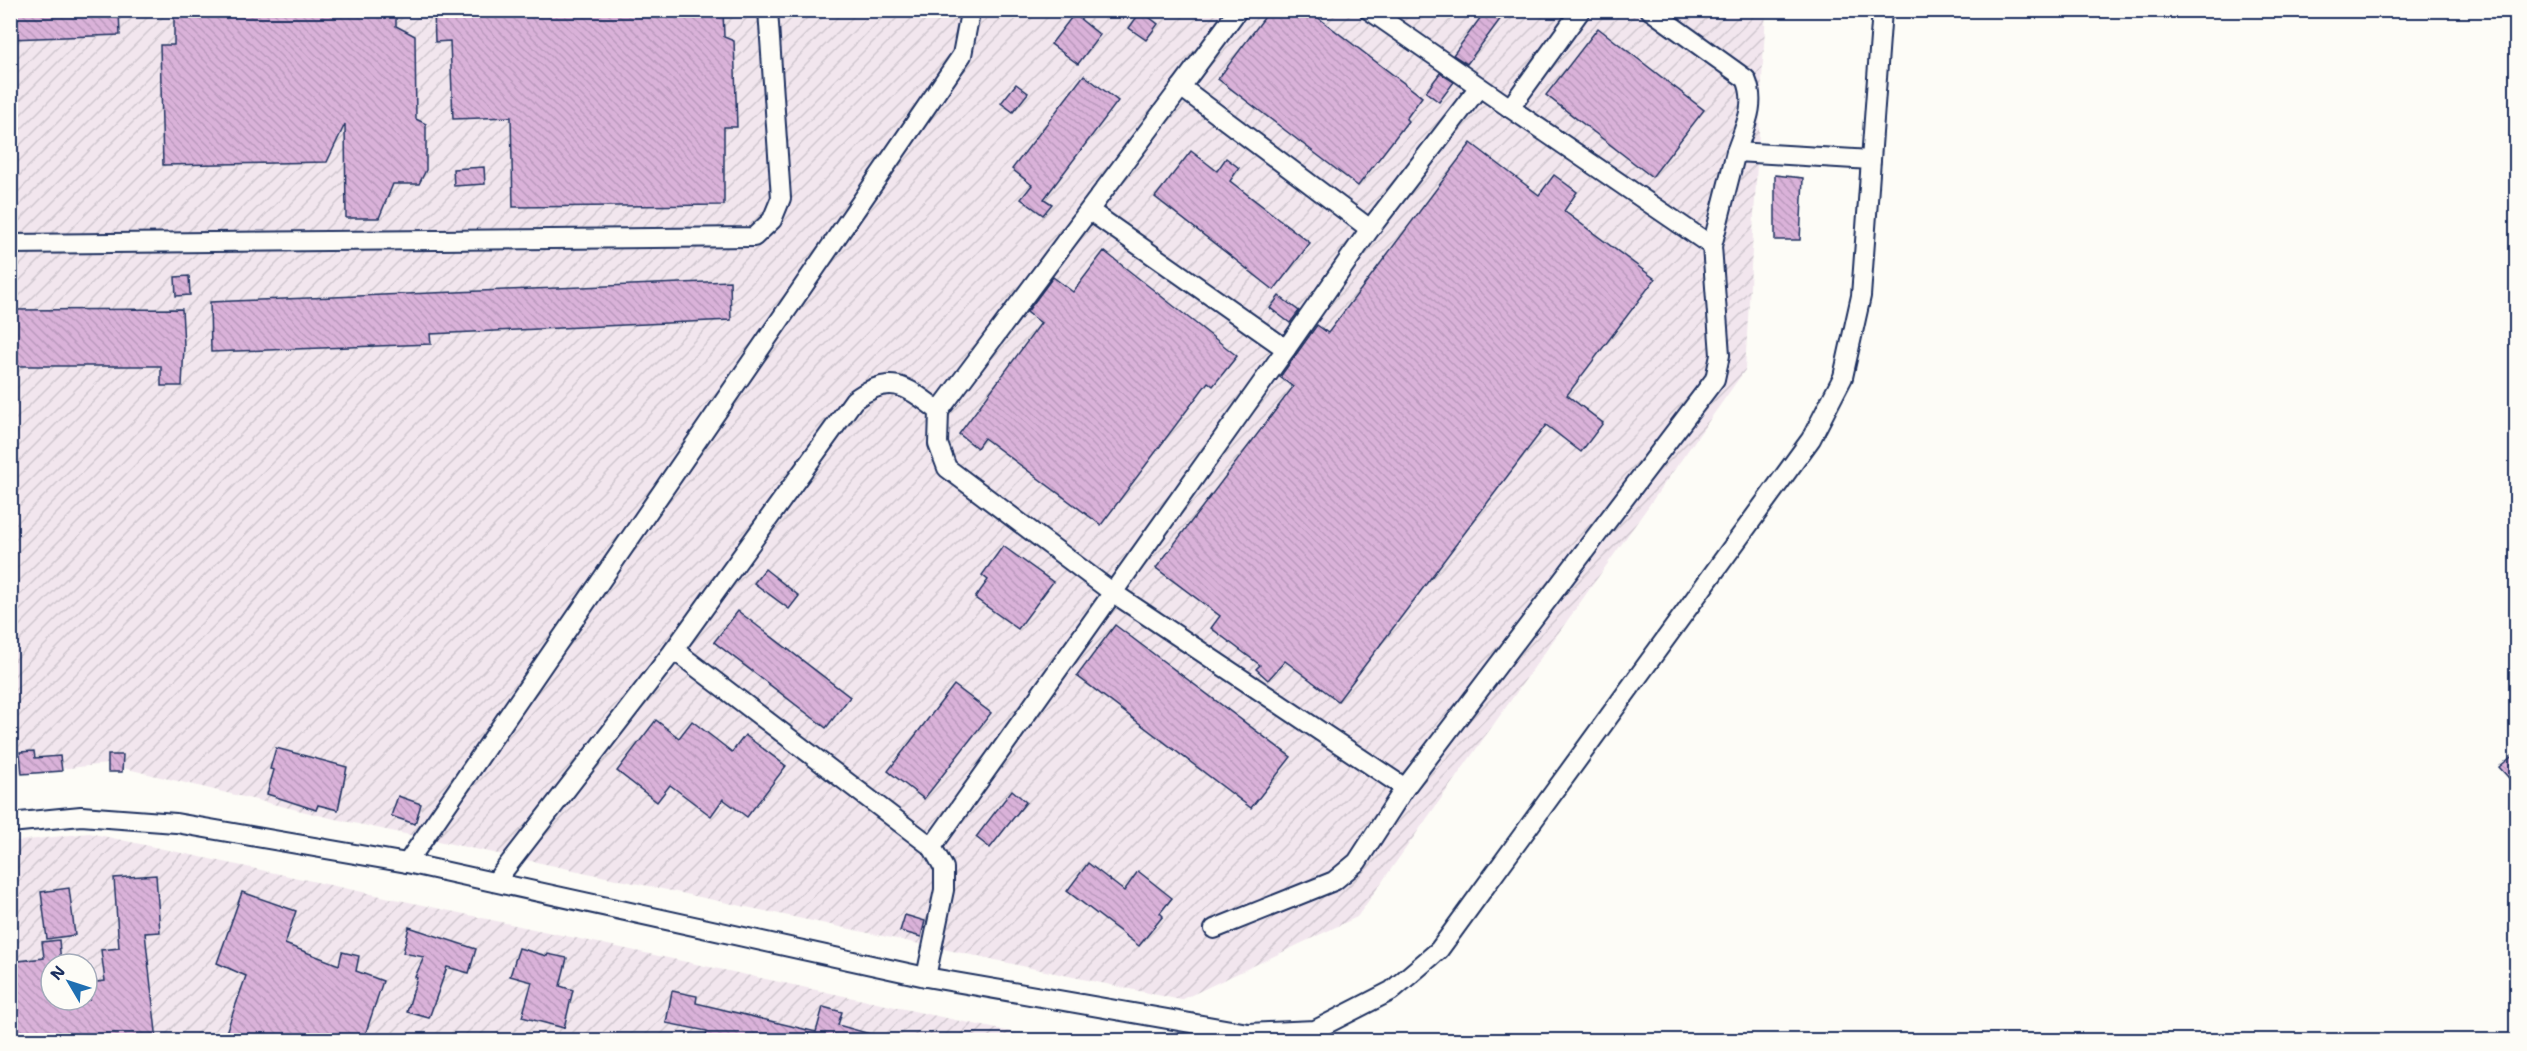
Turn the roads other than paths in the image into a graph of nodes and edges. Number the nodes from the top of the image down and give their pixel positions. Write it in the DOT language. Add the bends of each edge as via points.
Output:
graph roads {
  1 [pos="768,10"];
  2 [pos="967,10"];
  3 [pos="1238,10"];
  4 [pos="1369,10"];
  5 [pos="1581,10"];
  6 [pos="1650,10"];
  7 [pos="1882,10"];
  8 [pos="1182,87"];
  9 [pos="1479,87"];
  10 [pos="1509,108"];
  11 [pos="1736,152"];
  12 [pos="1871,160"];
  13 [pos="1090,212"];
  14 [pos="1370,229"];
  15 [pos="10,244"];
  16 [pos="1712,246"];
  17 [pos="1286,349"];
  18 [pos="939,411"];
  19 [pos="1112,592"];
  20 [pos="674,650"];
  21 [pos="1405,788"];
  22 [pos="10,823"];
  23 [pos="932,847"];
  24 [pos="407,863"];
  25 [pos="495,882"];
  26 [pos="1214,929"];
  27 [pos="926,977"];
  28 [pos="1315,1035"];
  1 -- 15 [label="street" via="782,198 772,220 754,237"];
  2 -- 24 [label="street" via="962,55"];
  3 -- 8 [label="street"];
  4 -- 9 [label="street"];
  5 -- 10 [label="street"];
  6 -- 11 [label="street" via="1746,79 1752,93 1750,113"];
  7 -- 12 [label="street"];
  8 -- 13 [label="street"];
  8 -- 14 [label="street"];
  9 -- 10 [label="street"];
  9 -- 14 [label="street"];
  10 -- 16 [label="street"];
  11 -- 12 [label="street"];
  11 -- 16 [label="street"];
  12 -- 28 [label="street" via="1861,296 1843,377 1811,439 1439,950 1391,992"];
  13 -- 17 [label="street"];
  13 -- 18 [label="street"];
  14 -- 17 [label="street"];
  16 -- 21 [label="street" via="1720,355 1715,379"];
  17 -- 19 [label="street"];
  18 -- 19 [label="street" via="938,444 947,468"];
  18 -- 20 [label="street" via="908,387 886,383 868,389 854,400"];
  19 -- 21 [label="street"];
  19 -- 23 [label="street"];
  20 -- 23 [label="street"];
  20 -- 25 [label="street"];
  21 -- 26 [label="street" via="1357,862 1334,882"];
  22 -- 24 [label="street" via="81,816 176,823"];
  23 -- 27 [label="street" via="944,868 944,890"];
  24 -- 25 [label="street"];
  25 -- 27 [label="street"];
  27 -- 28 [label="street" via="1248,1033"];
}
